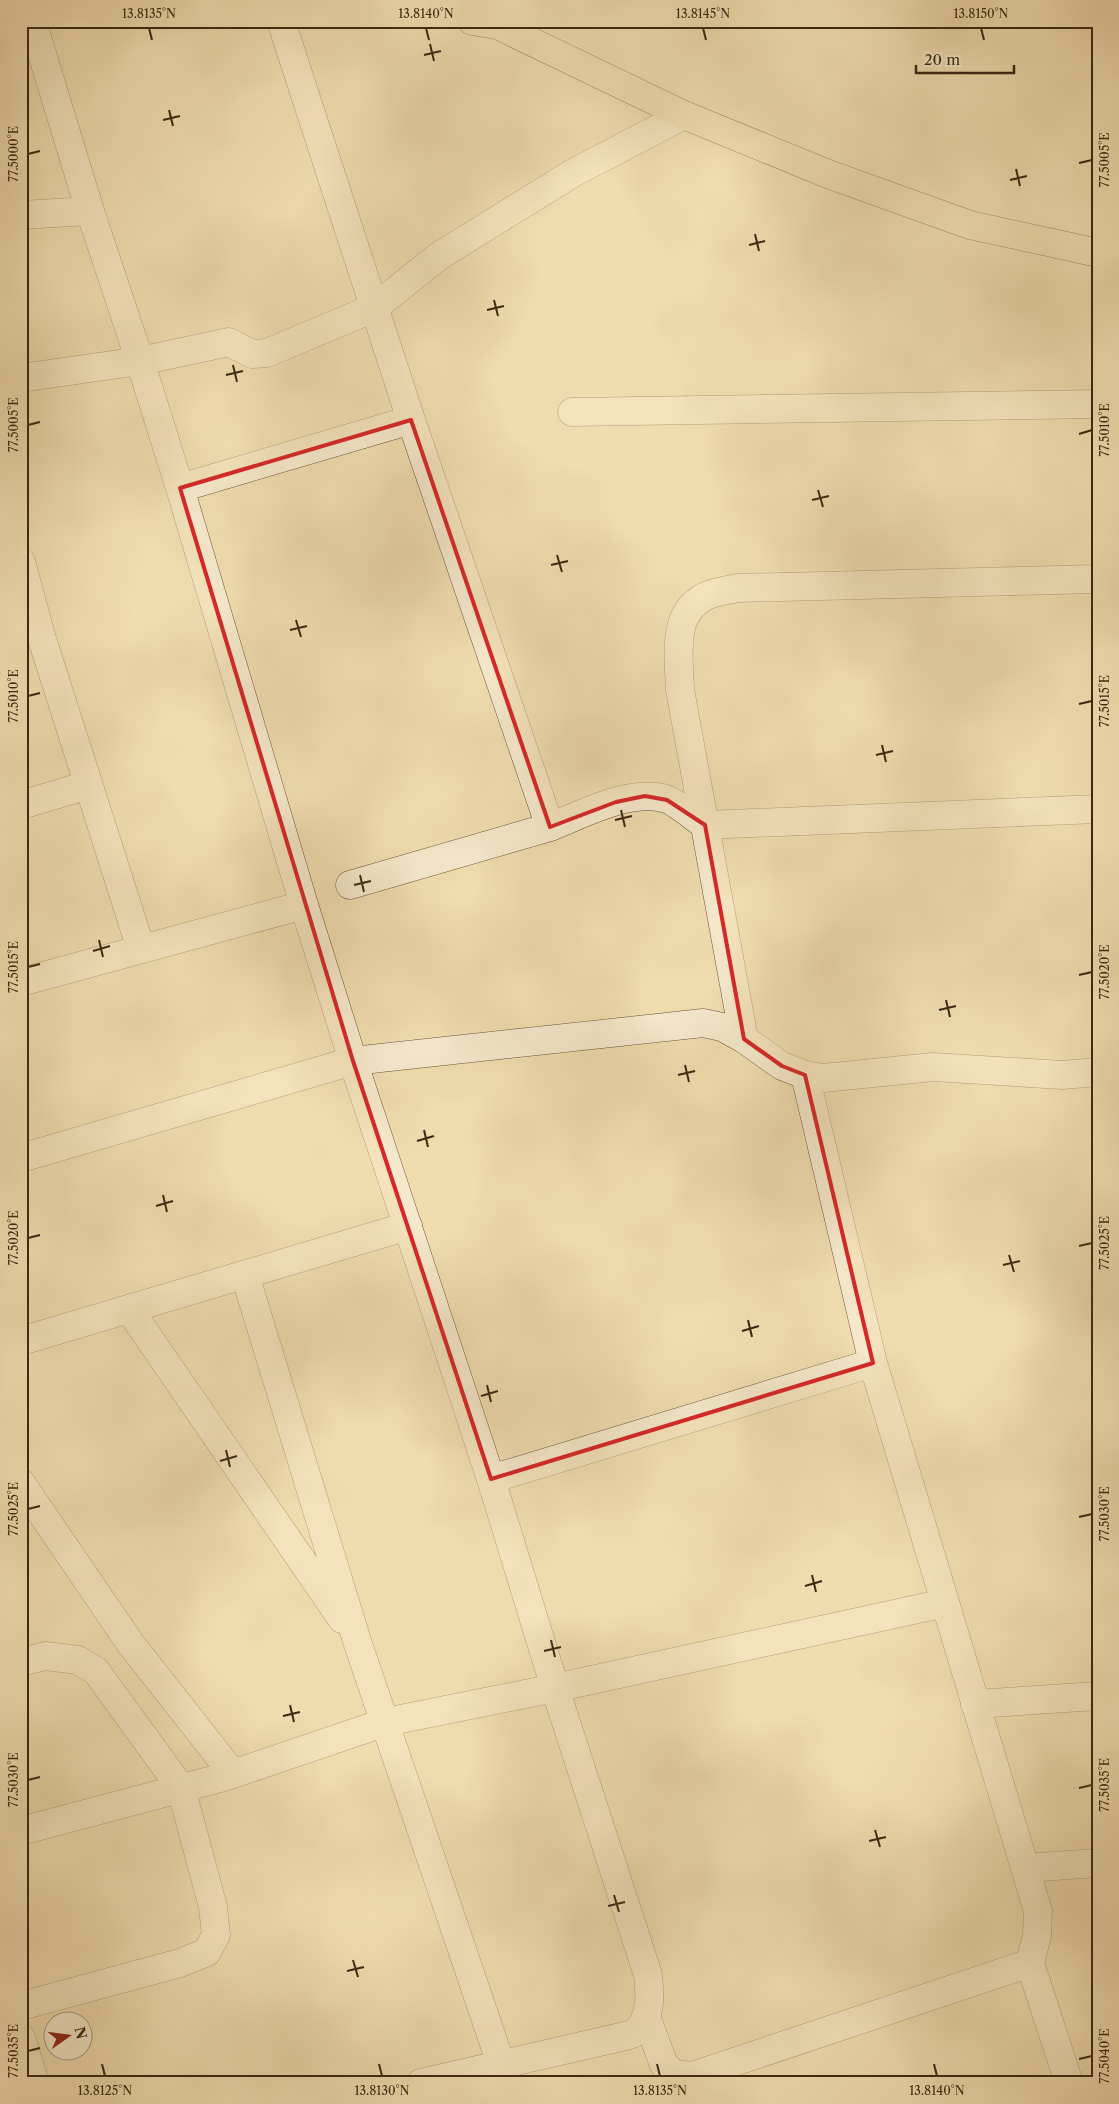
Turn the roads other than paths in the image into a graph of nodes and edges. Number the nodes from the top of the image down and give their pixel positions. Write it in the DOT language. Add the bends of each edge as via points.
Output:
graph roads {
  1 [pos="32,21"];
  2 [pos="281,21"];
  3 [pos="472,21"];
  4 [pos="32,54"];
  5 [pos="684,115"];
  6 [pos="90,211"];
  7 [pos="21,215"];
  8 [pos="1098,252"];
  9 [pos="374,308"];
  10 [pos="140,361"];
  11 [pos="21,378"];
  12 [pos="1098,404"];
  13 [pos="572,412"];
  14 [pos="411,420"];
  15 [pos="180,488"];
  16 [pos="21,562"];
  17 [pos="1098,579"];
  18 [pos="32,642"];
  19 [pos="88,785"];
  20 [pos="21,805"];
  21 [pos="1098,809"];
  22 [pos="705,826"];
  23 [pos="550,827"];
  24 [pos="350,885"];
  25 [pos="304,905"];
  26 [pos="141,949"];
  27 [pos="21,982"];
  28 [pos="744,1039"];
  29 [pos="353,1061"];
  30 [pos="1098,1072"];
  31 [pos="805,1075"];
  32 [pos="21,1158"];
  33 [pos="408,1226"];
  34 [pos="245,1274"];
  35 [pos="129,1309"];
  36 [pos="21,1341"];
  37 [pos="873,1363"];
  38 [pos="491,1479"];
  39 [pos="21,1483"];
  40 [pos="945,1604"];
  41 [pos="357,1641"];
  42 [pos="21,1662"];
  43 [pos="555,1688"];
  44 [pos="1098,1696"];
  45 [pos="975,1704"];
  46 [pos="386,1722"];
  47 [pos="233,1774"];
  48 [pos="181,1788"];
  49 [pos="21,1831"];
  50 [pos="1098,1863"];
  51 [pos="1024,1868"];
  52 [pos="1030,1962"];
  53 [pos="21,2006"];
  54 [pos="646,2016"];
  55 [pos="21,2038"];
  56 [pos="501,2064"];
  57 [pos="465,2078"];
  58 [pos="34,2083"];
  59 [pos="421,2083"];
  60 [pos="1069,2083"];
  1 -- 4 [label="street"];
  2 -- 9 [label="street"];
  3 -- 5 [label="main road" via="497,25"];
  4 -- 6 [label="street"];
  5 -- 8 [label="main road" via="828,174 970,225"];
  5 -- 9 [label="street" via="573,173 439,256"];
  6 -- 7 [label="street"];
  6 -- 10 [label="street"];
  9 -- 10 [label="street" via="267,353 252,354 230,342"];
  9 -- 14 [label="street"];
  10 -- 11 [label="street"];
  10 -- 15 [label="street"];
  12 -- 13 [label="street"];
  14 -- 15 [label="street"];
  14 -- 23 [label="street"];
  15 -- 25 [label="street"];
  16 -- 18 [label="street"];
  17 -- 22 [label="street" via="738,588 709,594 689,607 678,632 680,690"];
  18 -- 19 [label="street"];
  19 -- 20 [label="street"];
  19 -- 26 [label="street"];
  21 -- 22 [label="street"];
  22 -- 23 [label="street" via="667,800 645,796 616,802"];
  22 -- 28 [label="street"];
  23 -- 24 [label="street"];
  25 -- 26 [label="street"];
  25 -- 29 [label="street"];
  26 -- 27 [label="street"];
  28 -- 29 [label="street" via="722,1026 703,1023"];
  28 -- 31 [label="street" via="782,1066"];
  29 -- 32 [label="street"];
  29 -- 33 [label="street"];
  30 -- 31 [label="street" via="1062,1075 933,1067 823,1078"];
  31 -- 37 [label="street"];
  33 -- 34 [label="street"];
  33 -- 38 [label="street"];
  34 -- 35 [label="street"];
  34 -- 41 [label="street"];
  35 -- 36 [label="street"];
  35 -- 41 [label="street"];
  37 -- 38 [label="street"];
  37 -- 40 [label="street"];
  38 -- 43 [label="street"];
  39 -- 47 [label="street" via="130,1643"];
  40 -- 43 [label="street"];
  40 -- 45 [label="street"];
  41 -- 46 [label="street"];
  42 -- 48 [label="street" via="45,1656 78,1660 96,1672"];
  43 -- 46 [label="street"];
  43 -- 54 [label="street" via="648,1975 650,1996"];
  44 -- 45 [label="street"];
  45 -- 51 [label="street"];
  46 -- 47 [label="street"];
  46 -- 56 [label="street"];
  47 -- 48 [label="street"];
  48 -- 49 [label="street"];
  48 -- 53 [label="street" via="213,1907 216,1935 207,1952 180,1963"];
  50 -- 51 [label="street"];
  51 -- 52 [label="street" via="1038,1911 1037,1936"];
  52 -- 54 [label="street" via="692,2076 675,2074 664,2065"];
  52 -- 60 [label="street"];
  54 -- 56 [label="street" via="636,2032 625,2036"];
  55 -- 58 [label="street"];
  56 -- 57 [label="street"];
  57 -- 59 [label="street"];
}
